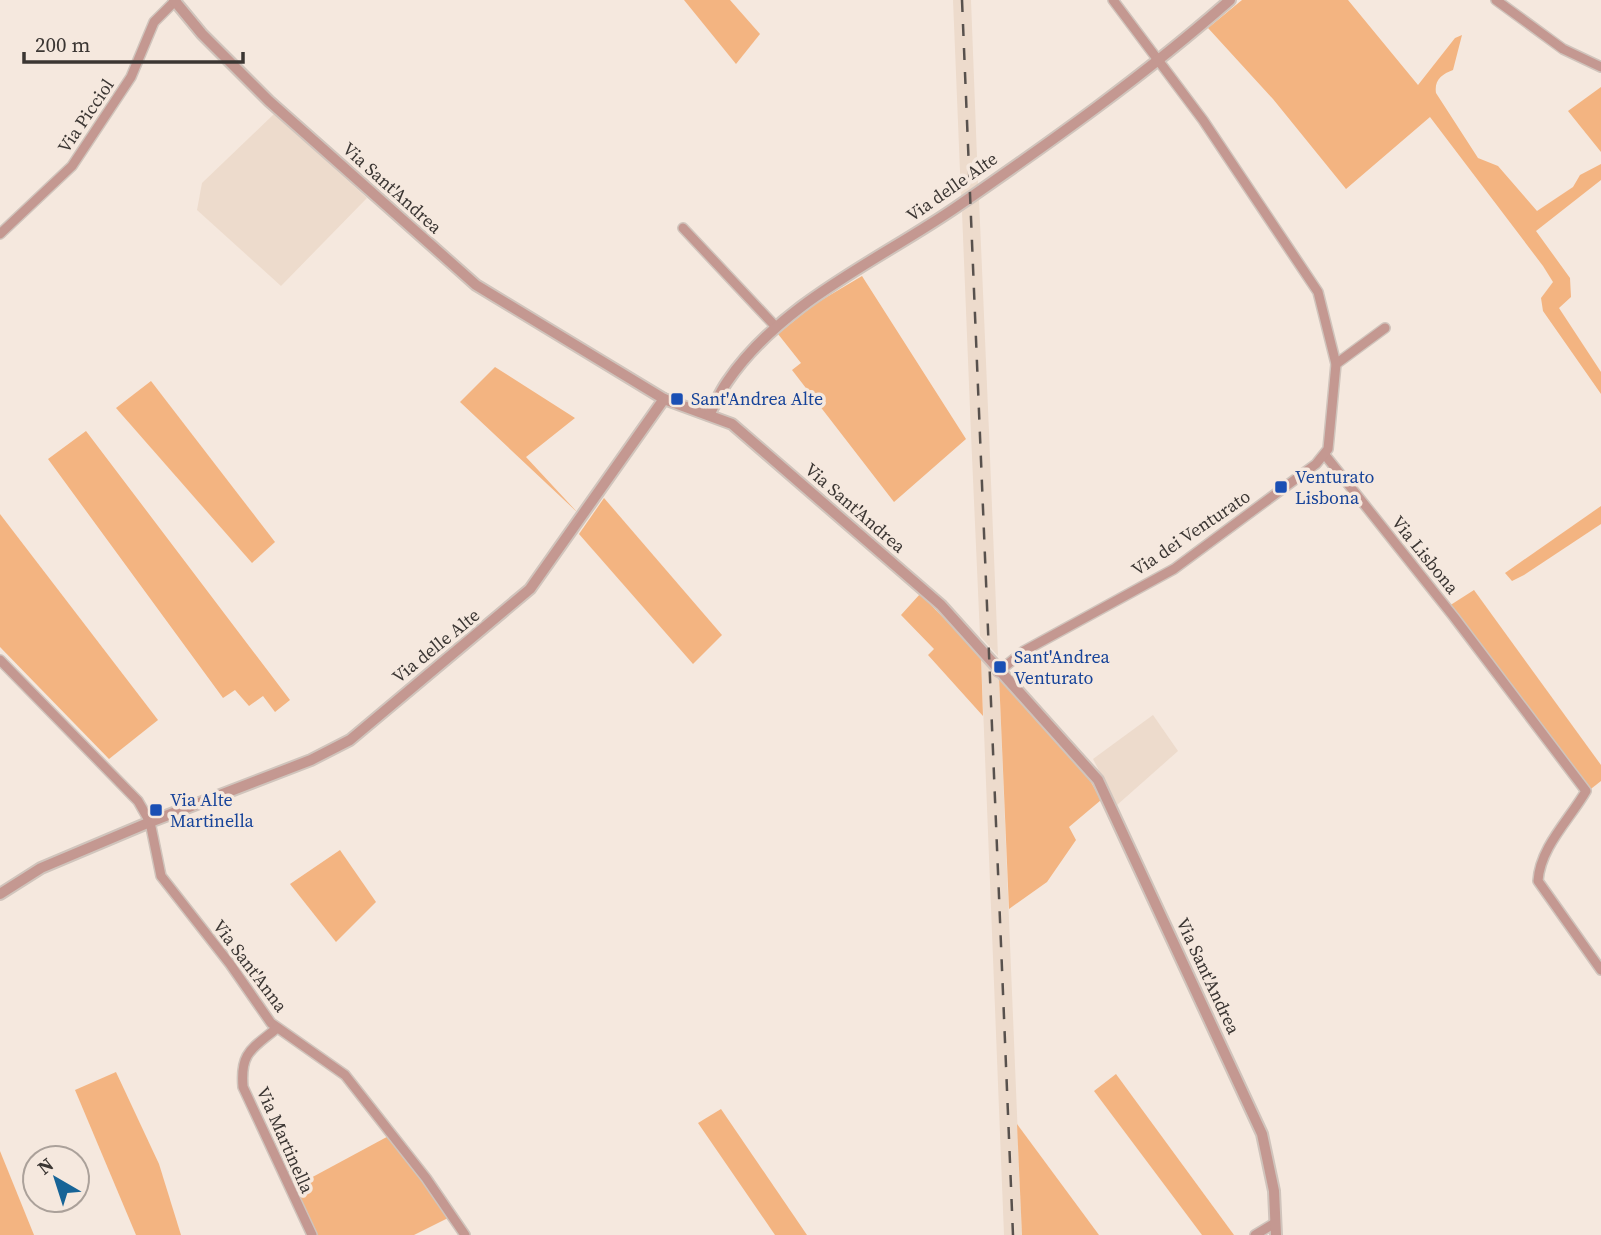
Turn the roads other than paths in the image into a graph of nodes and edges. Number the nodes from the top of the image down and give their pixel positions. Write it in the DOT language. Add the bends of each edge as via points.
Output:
graph roads {
  1 [pos="175,0"];
  2 [pos="1113,0"];
  3 [pos="1230,0"];
  4 [pos="1496,0"];
  5 [pos="1161,61"];
  6 [pos="1601,67"];
  7 [pos="683,228"];
  8 [pos="0,234"];
  9 [pos="776,327"];
  10 [pos="1385,328"];
  11 [pos="1336,364"];
  12 [pos="664,399"];
  13 [pos="709,415"];
  14 [pos="1325,455"];
  15 [pos="0,660"];
  16 [pos="998,672"];
  17 [pos="150,821"];
  18 [pos="0,894"];
  19 [pos="1601,970"];
  20 [pos="277,1028"];
  21 [pos="1276,1229"];
  22 [pos="312,1235"];
  23 [pos="465,1235"];
  24 [pos="1255,1235"];
  1 -- 8 [label="street, Via Picciol" via="154,22 131,77 72,166"];
  1 -- 12 [label="street, Via Sant'Andrea" via="269,101 476,285"];
  2 -- 5 [label="street"];
  3 -- 5 [label="street, Via delle Alte"];
  4 -- 6 [label="street" via="1563,49"];
  5 -- 9 [label="street, Via delle Alte" via="970,197 803,304"];
  5 -- 11 [label="street" via="1308,272 1318,292"];
  7 -- 9 [label="street"];
  9 -- 13 [label="street, Via delle Alte" via="727,382"];
  10 -- 11 [label="street"];
  11 -- 14 [label="street"];
  12 -- 13 [label="street, Via Sant'Andrea"];
  12 -- 17 [label="street, Via delle Alte" via="530,589 350,740 312,760"];
  13 -- 16 [label="street, Via Sant'Andrea" via="732,424 941,605"];
  14 -- 16 [label="street, Via dei Venturato" via="1174,569 1024,651"];
  14 -- 19 [label="street, Via Lisbona" via="1586,791 1556,835 1538,881"];
  15 -- 17 [label="street" via="138,801"];
  16 -- 21 [label="street, Via Sant'Andrea" via="1098,780 1262,1135 1274,1191"];
  17 -- 18 [label="street, Via delle Alte" via="41,868"];
  17 -- 20 [label="street, Via Sant'Anna" via="162,876"];
  20 -- 22 [label="street, Via Martinella" via="250,1050 241,1065 243,1087"];
  20 -- 23 [label="street, Via Sant'Anna" via="345,1075"];
  21 -- 24 [label="street"];
}
